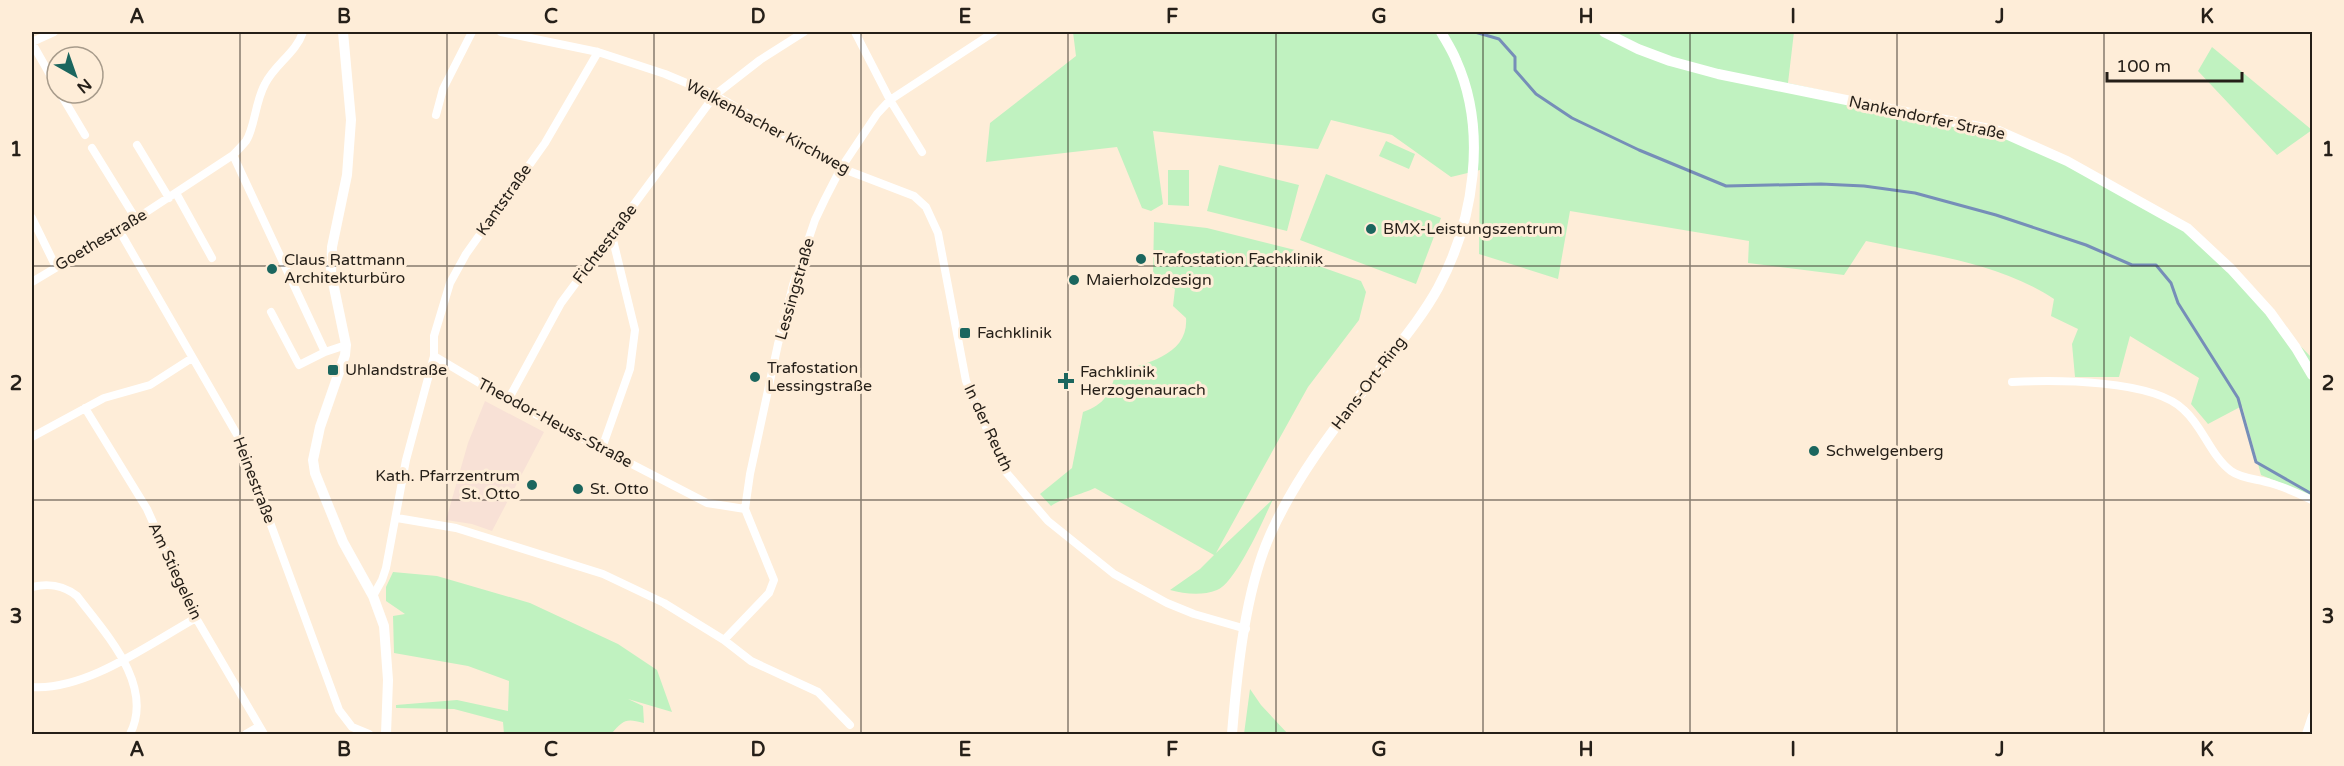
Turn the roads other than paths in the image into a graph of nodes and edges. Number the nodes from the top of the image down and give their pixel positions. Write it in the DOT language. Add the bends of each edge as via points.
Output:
graph roads {
  1 [pos="54,32"];
  2 [pos="303,32"];
  3 [pos="343,32"];
  4 [pos="472,32"];
  5 [pos="501,32"];
  6 [pos="804,32"];
  7 [pos="855,32"];
  8 [pos="994,32"];
  9 [pos="1442,32"];
  10 [pos="1604,32"];
  11 [pos="32,42"];
  12 [pos="598,52"];
  13 [pos="45,65"];
  14 [pos="715,95"];
  15 [pos="890,100"];
  16 [pos="67,105"];
  17 [pos="436,115"];
  18 [pos="85,135"];
  19 [pos="137,146"];
  20 [pos="92,148"];
  21 [pos="922,152"];
  22 [pos="233,155"];
  23 [pos="841,168"];
  24 [pos="172,196"];
  25 [pos="926,207"];
  26 [pos="32,218"];
  27 [pos="136,219"];
  28 [pos="119,230"];
  29 [pos="612,236"];
  30 [pos="212,258"];
  31 [pos="56,267"];
  32 [pos="32,282"];
  33 [pos="271,312"];
  34 [pos="346,345"];
  35 [pos="325,352"];
  36 [pos="434,356"];
  37 [pos="192,358"];
  38 [pos="2313,375"];
  39 [pos="2012,382"];
  40 [pos="507,400"];
  41 [pos="85,408"];
  42 [pos="32,437"];
  43 [pos="602,448"];
  44 [pos="2313,501"];
  45 [pos="745,509"];
  46 [pos="397,518"];
  47 [pos="32,587"];
  48 [pos="373,596"];
  49 [pos="196,618"];
  50 [pos="1245,628"];
  51 [pos="724,640"];
  52 [pos="123,659"];
  53 [pos="32,687"];
  54 [pos="2313,716"];
  55 [pos="850,725"];
  56 [pos="258,727"];
  57 [pos="130,735"];
  58 [pos="246,735"];
  59 [pos="264,735"];
  60 [pos="369,735"];
  61 [pos="386,735"];
  62 [pos="1232,735"];
  63 [pos="2306,735"];
  1 -- 11 [label="street"];
  2 -- 22 [label="street, Goethestraße" via="294,49 265,82 246,140"];
  3 -- 34 [label="main road" via="351,120 347,175 332,247 331,273"];
  4 -- 17 [label="street" via="442,89"];
  5 -- 12 [label="street, Welkenbacher Kirchweg"];
  6 -- 14 [label="street, Fichtestraße"];
  7 -- 15 [label="street"];
  8 -- 15 [label="street, Lessingstraße"];
  9 -- 50 [label="main road, Hans-Ort-Ring" via="1456,60 1472,128 1471,191 1462,230 1438,288 1415,324 1346,412 1291,494 1270,535 1255,579"];
  10 -- 38 [label="main road, Nankendorfer Straße" via="1659,57 1718,74 1999,131 2067,161 2187,228 2270,312"];
  11 -- 13 [label="street"];
  12 -- 14 [label="street, Welkenbacher Kirchweg"];
  12 -- 36 [label="street, Kantstraße" via="545,143 466,254 450,283 434,336"];
  14 -- 23 [label="street, Welkenbacher Kirchweg"];
  14 -- 29 [label="street, Fichtestraße"];
  15 -- 21 [label="street"];
  15 -- 23 [label="street, Lessingstraße"];
  16 -- 18 [label="street"];
  19 -- 24 [label="street"];
  20 -- 27 [label="street"];
  22 -- 24 [label="street, Goethestraße"];
  22 -- 35 [label="street"];
  23 -- 25 [label="street, Welkenbacher Kirchweg" via="914,196"];
  23 -- 45 [label="street, Lessingstraße" via="815,220 794,285 766,398"];
  24 -- 27 [label="street, Goethestraße"];
  24 -- 30 [label="street"];
  25 -- 50 [label="street, In der Reuth" via="938,233 966,381 1005,471 1048,521 1114,574 1167,603"];
  26 -- 31 [label="street"];
  27 -- 28 [label="street, Goethestraße"];
  28 -- 31 [label="street, Goethestraße"];
  28 -- 37 [label="street, Heinestraße"];
  29 -- 40 [label="street, Fichtestraße" via="561,303"];
  29 -- 43 [label="street" via="634,330 630,369"];
  31 -- 32 [label="street, Goethestraße"];
  33 -- 35 [label="street" via="299,365"];
  34 -- 35 [label="street"];
  34 -- 48 [label="main road" via="313,460 343,542"];
  36 -- 40 [label="street, Theodor-Heuss-Straße"];
  36 -- 46 [label="street, Kantstraße" via="406,460"];
  37 -- 41 [label="street" via="150,385 104,398"];
  37 -- 60 [label="street, Heinestraße" via="239,438 339,710 352,727"];
  39 -- 44 [label="street" via="2073,380 2136,389 2170,400 2192,418 2234,473 2272,483"];
  40 -- 43 [label="street, Theodor-Heuss-Straße"];
  41 -- 42 [label="street"];
  41 -- 49 [label="street, Am Stiegelein" via="147,509"];
  43 -- 45 [label="street, Theodor-Heuss-Straße" via="707,503"];
  45 -- 51 [label="street" via="774,580 769,593"];
  46 -- 48 [label="street, Kantstraße" via="382,580"];
  46 -- 51 [label="street" via="456,528 603,574 664,603"];
  47 -- 52 [label="street" via="68,588"];
  48 -- 61 [label="main road" via="387,640"];
  49 -- 52 [label="street"];
  49 -- 56 [label="street, Am Stiegelein"];
  50 -- 62 [label="main road, Hans-Ort-Ring"];
  51 -- 55 [label="street" via="751,662 818,692"];
  52 -- 53 [label="street" via="81,679"];
  52 -- 57 [label="street" via="137,707"];
  54 -- 63 [label="street"];
  56 -- 58 [label="street"];
  56 -- 59 [label="street, Am Stiegelein"];
}
